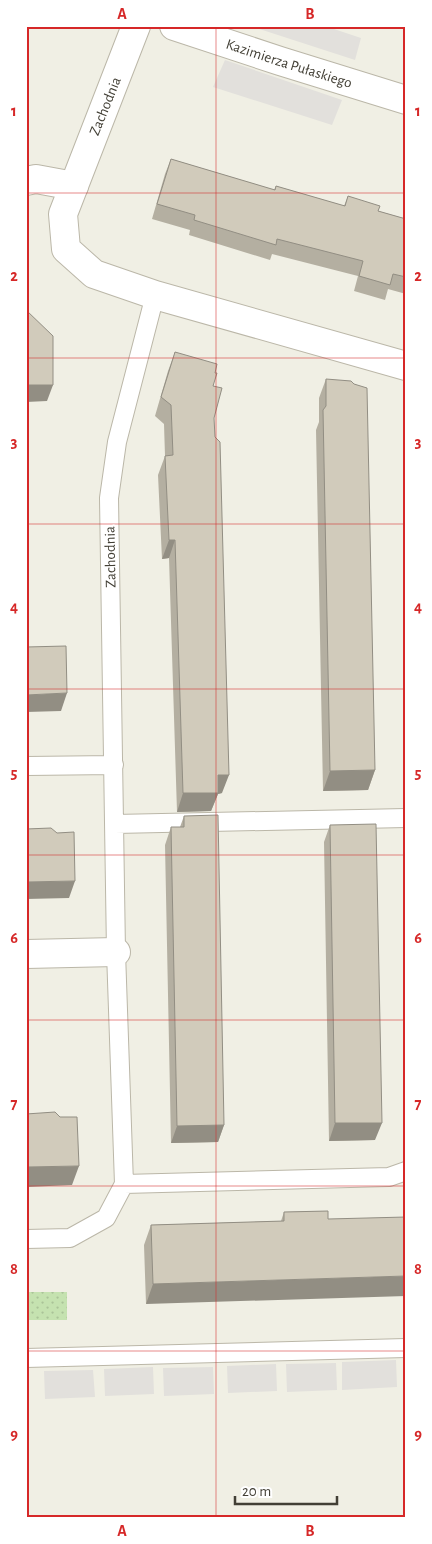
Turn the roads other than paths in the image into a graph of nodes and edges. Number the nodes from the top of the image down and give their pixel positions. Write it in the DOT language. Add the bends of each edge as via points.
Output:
graph roads {
  1 [pos="136,26"];
  2 [pos="174,26"];
  3 [pos="406,100"];
  4 [pos="26,181"];
  5 [pos="74,186"];
  6 [pos="155,295"];
  7 [pos="406,366"];
  8 [pos="114,765"];
  9 [pos="26,766"];
  10 [pos="406,818"];
  11 [pos="115,824"];
  12 [pos="116,952"];
  13 [pos="26,954"];
  14 [pos="406,1171"];
  15 [pos="124,1184"];
  16 [pos="26,1239"];
  17 [pos="406,1348"];
  18 [pos="26,1358"];
  1 -- 5 [label="street, Zachodnia"];
  2 -- 3 [label="street, Kazimierza Pułaskiego"];
  4 -- 5 [label="street" via="36,179"];
  5 -- 6 [label="street, Zachodnia" via="63,214 66,249 94,274"];
  6 -- 7 [label="street, Zachodnia"];
  6 -- 8 [label="lane, Zachodnia" via="117,442 109,498"];
  8 -- 9 [label="lane"];
  8 -- 11 [label="lane, Zachodnia"];
  10 -- 11 [label="lane"];
  11 -- 12 [label="lane, Zachodnia"];
  12 -- 13 [label="street"];
  12 -- 15 [label="lane, Zachodnia"];
  14 -- 15 [label="lane" via="388,1177"];
  15 -- 16 [label="lane" via="106,1218 70,1238"];
  17 -- 18 [label="lane"];
}
